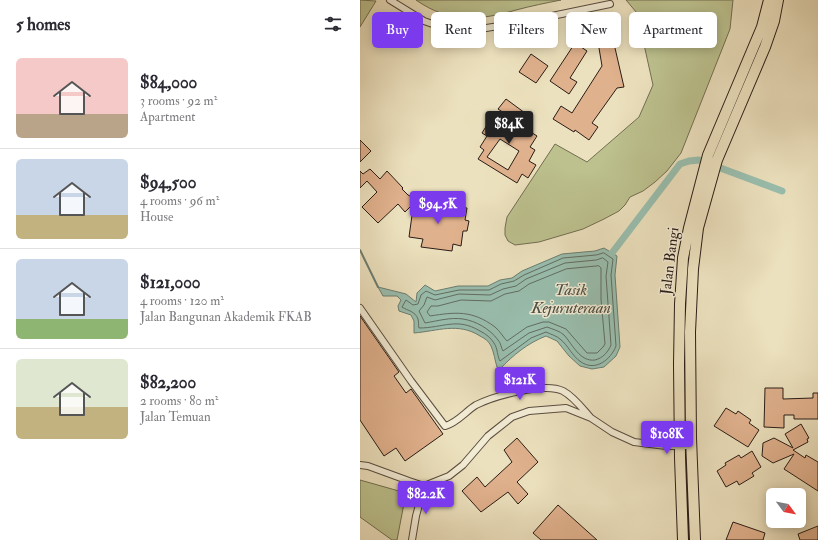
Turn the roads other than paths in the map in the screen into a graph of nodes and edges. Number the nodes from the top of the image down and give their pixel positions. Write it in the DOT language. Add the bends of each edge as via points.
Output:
graph roads {
  1 [pos="390,0"];
  2 [pos="769,0"];
  3 [pos="778,0"];
  4 [pos="610,4"];
  5 [pos="708,171"];
  6 [pos="360,308"];
  7 [pos="592,418"];
  8 [pos="680,446"];
  9 [pos="692,446"];
  10 [pos="360,465"];
  11 [pos="424,486"];
  12 [pos="412,540"];
  13 [pos="683,540"];
  14 [pos="695,540"];
  1 -- 4 [label="street" via="424,22 467,31"];
  2 -- 5 [label="main road, Jalan Bangi" via="762,27 708,155"];
  3 -- 5 [label="main road, Jalan Bangi" via="765,47 717,160"];
  5 -- 8 [label="main road, Jalan Bangi" via="689,228 683,258 679,357"];
  5 -- 9 [label="main road, Jalan Bangi" via="693,269 690,332"];
  6 -- 7 [label="street" via="439,419 447,426 476,405 504,394 544,388 564,392"];
  7 -- 8 [label="street" via="612,432 634,442"];
  7 -- 11 [label="street" via="566,408 528,411 512,417 488,436 463,465 448,476"];
  8 -- 9 [label="street"];
  8 -- 13 [label="main road, Jalan Bangi"];
  9 -- 14 [label="main road, Jalan Bangi"];
  10 -- 11 [label="street"];
  11 -- 12 [label="street"];
}
